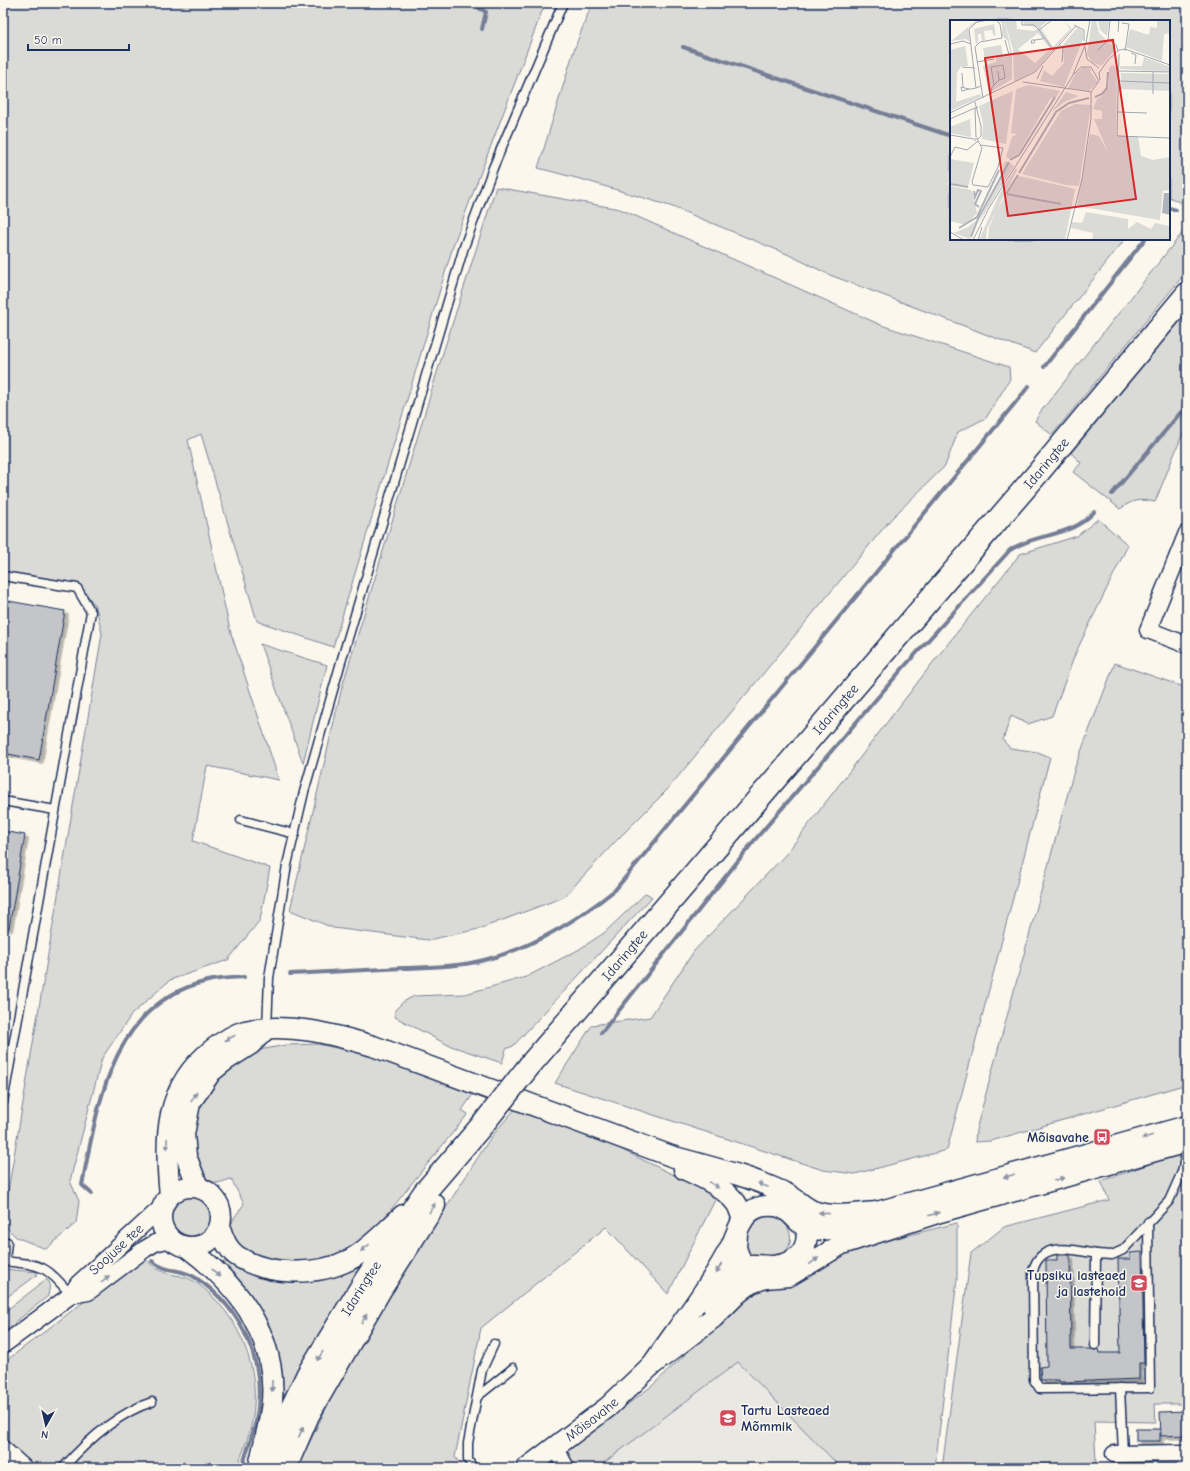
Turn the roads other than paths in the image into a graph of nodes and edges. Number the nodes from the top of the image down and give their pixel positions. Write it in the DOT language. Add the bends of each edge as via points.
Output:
graph roads {
  1 [pos="563,3"];
  2 [pos="1187,294"];
  3 [pos="1187,533"];
  4 [pos="3,576"];
  5 [pos="1187,645"];
  6 [pos="3,800"];
  7 [pos="55,810"];
  8 [pos="241,820"];
  9 [pos="295,834"];
  10 [pos="267,1028"];
  11 [pos="3,1098"];
  12 [pos="484,1123"];
  13 [pos="1186,1133"];
  14 [pos="1187,1148"];
  15 [pos="671,1156"];
  16 [pos="198,1188"];
  17 [pos="424,1193"];
  18 [pos="167,1200"];
  19 [pos="798,1202"];
  20 [pos="877,1212"];
  21 [pos="1148,1222"];
  22 [pos="740,1227"];
  23 [pos="220,1228"];
  24 [pos="807,1228"];
  25 [pos="7,1242"];
  26 [pos="178,1243"];
  27 [pos="1096,1254"];
  28 [pos="4,1261"];
  29 [pos="745,1267"];
  30 [pos="765,1278"];
  31 [pos="71,1294"];
  32 [pos="689,1338"];
  33 [pos="494,1344"];
  34 [pos="3,1345"];
  35 [pos="1095,1345"];
  36 [pos="652,1365"];
  37 [pos="513,1368"];
  38 [pos="1120,1388"];
  39 [pos="477,1397"];
  40 [pos="152,1402"];
  41 [pos="555,1447"];
  42 [pos="3,1449"];
  43 [pos="1187,1453"];
  44 [pos="1119,1454"];
  45 [pos="24,1468"];
  46 [pos="63,1468"];
  47 [pos="258,1468"];
  48 [pos="263,1468"];
  49 [pos="285,1468"];
  50 [pos="473,1468"];
  51 [pos="527,1468"];
  52 [pos="566,1468"];
  1 -- 9 [label="lane" via="495,162 464,247 343,654 304,792"];
  2 -- 12 [label="main road, Idaringtee, bridge" via="1038,473 530,1065"];
  3 -- 5 [label="street" via="1148,630"];
  4 -- 7 [label="lane" via="77,588 91,612"];
  6 -- 7 [label="lane"];
  7 -- 11 [label="lane"];
  8 -- 9 [label="lane"];
  9 -- 10 [label="lane" via="287,864 269,978"];
  10 -- 15 [label="street" via="328,1033 373,1046"];
  16 -- 10 [label="street, one-way" via="186,1156 184,1134 190,1103 211,1072 251,1044"];
  10 -- 18 [label="street, one-way" via="244,1031 223,1042 199,1060 184,1083 171,1112 167,1131"];
  12 -- 17 [label="main road, Idaringtee"];
  49 -- 12 [label="main road, Idaringtee, one-way" via="308,1415 373,1303"];
  13 -- 20 [label="street, Mõisavahe, one-way"];
  30 -- 13 [label="street, Mõisavahe, one-way" via="789,1276 842,1244"];
  14 -- 21 [label="lane" via="1182,1172 1169,1201"];
  19 -- 15 [label="street, one-way" via="788,1195 758,1183"];
  15 -- 22 [label="street, one-way" via="680,1167 726,1193 737,1204"];
  16 -- 18 [label="street" via="179,1189"];
  16 -- 23 [label="street" via="212,1195 220,1208"];
  17 -- 23 [label="street, one-way" via="386,1231 351,1260 314,1271 276,1270 236,1256 225,1243"];
  17 -- 48 [label="main road, Idaringtee, one-way" via="365,1281 308,1374"];
  18 -- 26 [label="street" via="161,1222 164,1231"];
  18 -- 31 [label="street, Soojuse tee" via="78,1284"];
  20 -- 19 [label="street, one-way" via="827,1214 815,1212"];
  19 -- 24 [label="street"];
  20 -- 24 [label="street, Mõisavahe" via="842,1226 824,1230"];
  21 -- 27 [label="lane" via="1123,1250 1112,1254"];
  21 -- 38 [label="lane" via="1150,1388"];
  22 -- 24 [label="street, Mõisavahe" via="749,1212 762,1206 778,1206 790,1212"];
  22 -- 29 [label="street" via="736,1248"];
  22 -- 36 [label="street, Mõisavahe, one-way" via="719,1270"];
  23 -- 26 [label="street" via="207,1243 197,1247"];
  24 -- 29 [label="street" via="807,1241 801,1254 788,1263"];
  25 -- 28 [label="lane"];
  31 -- 26 [label="street, Soojuse tee, one-way" via="88,1292 155,1243"];
  26 -- 47 [label="street, one-way" via="203,1259 245,1303 263,1337 273,1382 272,1403"];
  27 -- 35 [label="lane"];
  27 -- 38 [label="lane" via="1056,1249 1040,1255 1034,1263 1034,1380 1040,1389"];
  28 -- 31 [label="lane" via="35,1264 50,1271"];
  29 -- 30 [label="street" via="754,1275"];
  29 -- 32 [label="street, Mõisavahe" via="735,1275"];
  30 -- 32 [label="street, Mõisavahe" via="751,1283 742,1290"];
  31 -- 34 [label="street, Soojuse tee"];
  32 -- 36 [label="street, Mõisavahe"];
  33 -- 39 [label="lane" via="482,1370"];
  36 -- 41 [label="street, Mõisavahe" via="608,1407"];
  37 -- 39 [label="lane"];
  38 -- 44 [label="lane"];
  39 -- 50 [label="lane" via="468,1443 468,1460"];
  40 -- 46 [label="lane" via="138,1406 104,1429 80,1448"];
  41 -- 51 [label="street, Mõisavahe"];
  41 -- 52 [label="street"];
  42 -- 45 [label="street"];
  43 -- 44 [label="street"];
}
